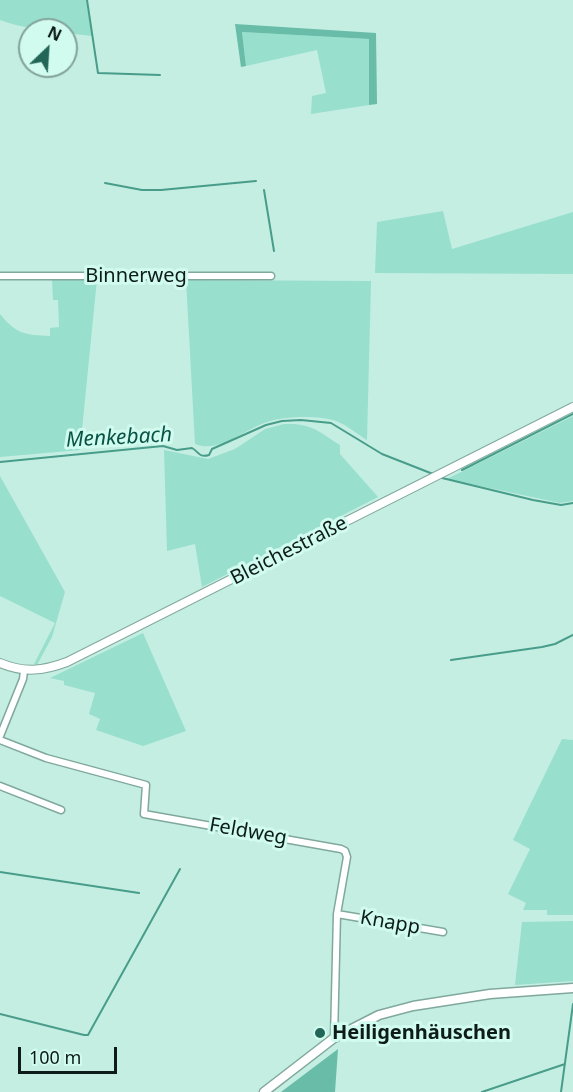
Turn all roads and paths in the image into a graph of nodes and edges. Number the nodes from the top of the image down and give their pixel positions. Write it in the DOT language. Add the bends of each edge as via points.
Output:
graph roads {
  1 [pos="0,276"];
  2 [pos="272,276"];
  3 [pos="573,407"];
  4 [pos="0,663"];
  5 [pos="24,671"];
  6 [pos="0,738"];
  7 [pos="0,786"];
  8 [pos="61,810"];
  9 [pos="338,914"];
  10 [pos="443,932"];
  11 [pos="573,988"];
  12 [pos="334,1038"];
  13 [pos="264,1092"];
  1 -- 2 [label="street, Binnerweg"];
  3 -- 5 [label="street, Bleichestraße" via="67,662"];
  4 -- 5 [label="street, Bleichestraße"];
  5 -- 6 [label="street"];
  6 -- 9 [label="street, Feldweg" via="46,758 146,785 144,814 345,851"];
  7 -- 8 [label="street"];
  9 -- 10 [label="street, Knapp"];
  9 -- 12 [label="street, Feldweg"];
  11 -- 12 [label="main road" via="490,994 413,1006 379,1015"];
  12 -- 13 [label="main road"];
}
